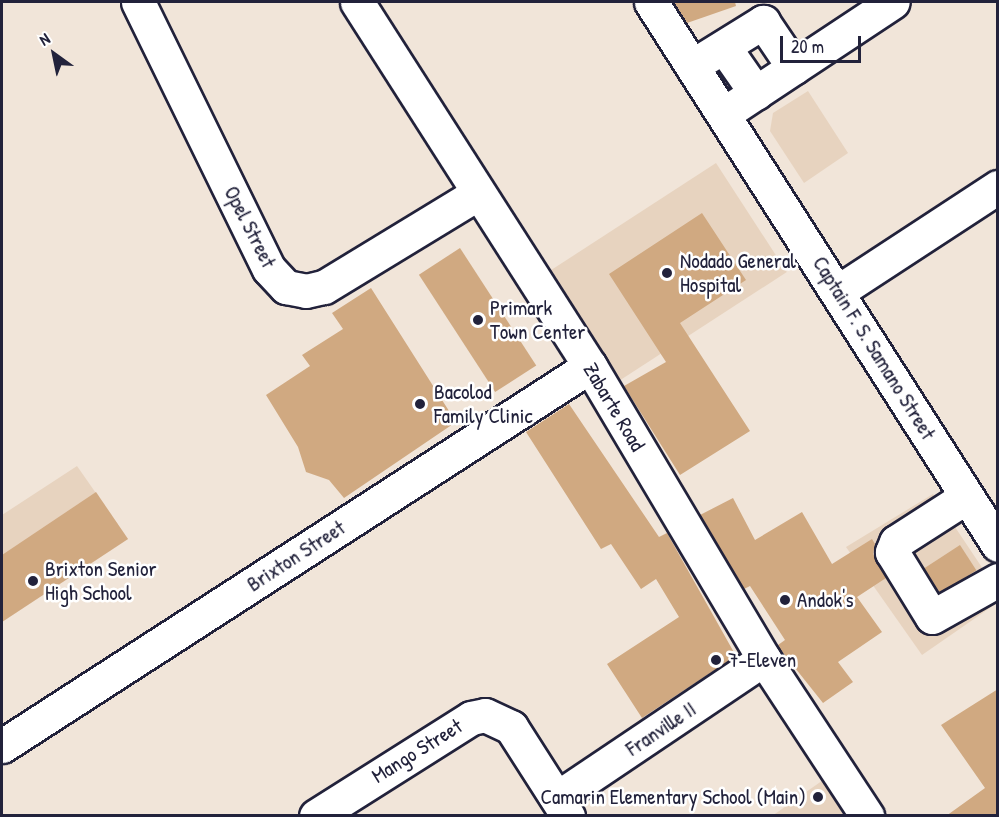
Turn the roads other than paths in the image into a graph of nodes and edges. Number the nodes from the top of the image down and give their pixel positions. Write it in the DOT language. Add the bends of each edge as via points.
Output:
graph roads {
  1 [pos="138,2"];
  2 [pos="357,2"];
  3 [pos="651,2"];
  4 [pos="893,2"];
  5 [pos="724,47"];
  6 [pos="692,66"];
  7 [pos="794,68"];
  8 [pos="756,93"];
  9 [pos="725,114"];
  10 [pos="998,187"];
  11 [pos="477,194"];
  12 [pos="839,291"];
  13 [pos="590,366"];
  14 [pos="966,497"];
  15 [pos="998,544"];
  16 [pos="998,580"];
  17 [pos="764,659"];
  18 [pos="2,746"];
  19 [pos="562,807"];
  20 [pos="316,816"];
  21 [pos="867,816"];
  1 -- 11 [label="street, Opel Street" via="269,269 286,287 306,291 324,286"];
  2 -- 11 [label="street, Zabarte Road"];
  3 -- 6 [label="street, Captain F. S. Samano Street"];
  4 -- 7 [label="street"];
  5 -- 6 [label="street"];
  5 -- 7 [label="street" via="763,22"];
  5 -- 8 [label="street"];
  6 -- 9 [label="street, Captain F. S. Samano Street"];
  7 -- 8 [label="street"];
  8 -- 9 [label="street"];
  9 -- 12 [label="street, Captain F. S. Samano Street"];
  10 -- 12 [label="street"];
  11 -- 13 [label="street, Zabarte Road"];
  12 -- 14 [label="street, Captain F. S. Samano Street"];
  13 -- 17 [label="street, Zabarte Road"];
  13 -- 18 [label="street, Brixton Street"];
  14 -- 15 [label="street, Captain F. S. Samano Street"];
  14 -- 16 [label="street" via="896,542 892,552 932,617"];
  17 -- 19 [label="street, Franville II"];
  17 -- 21 [label="street, Zabarte Road"];
  19 -- 20 [label="street, Mango Street" via="511,727 485,715 471,718"];
}
